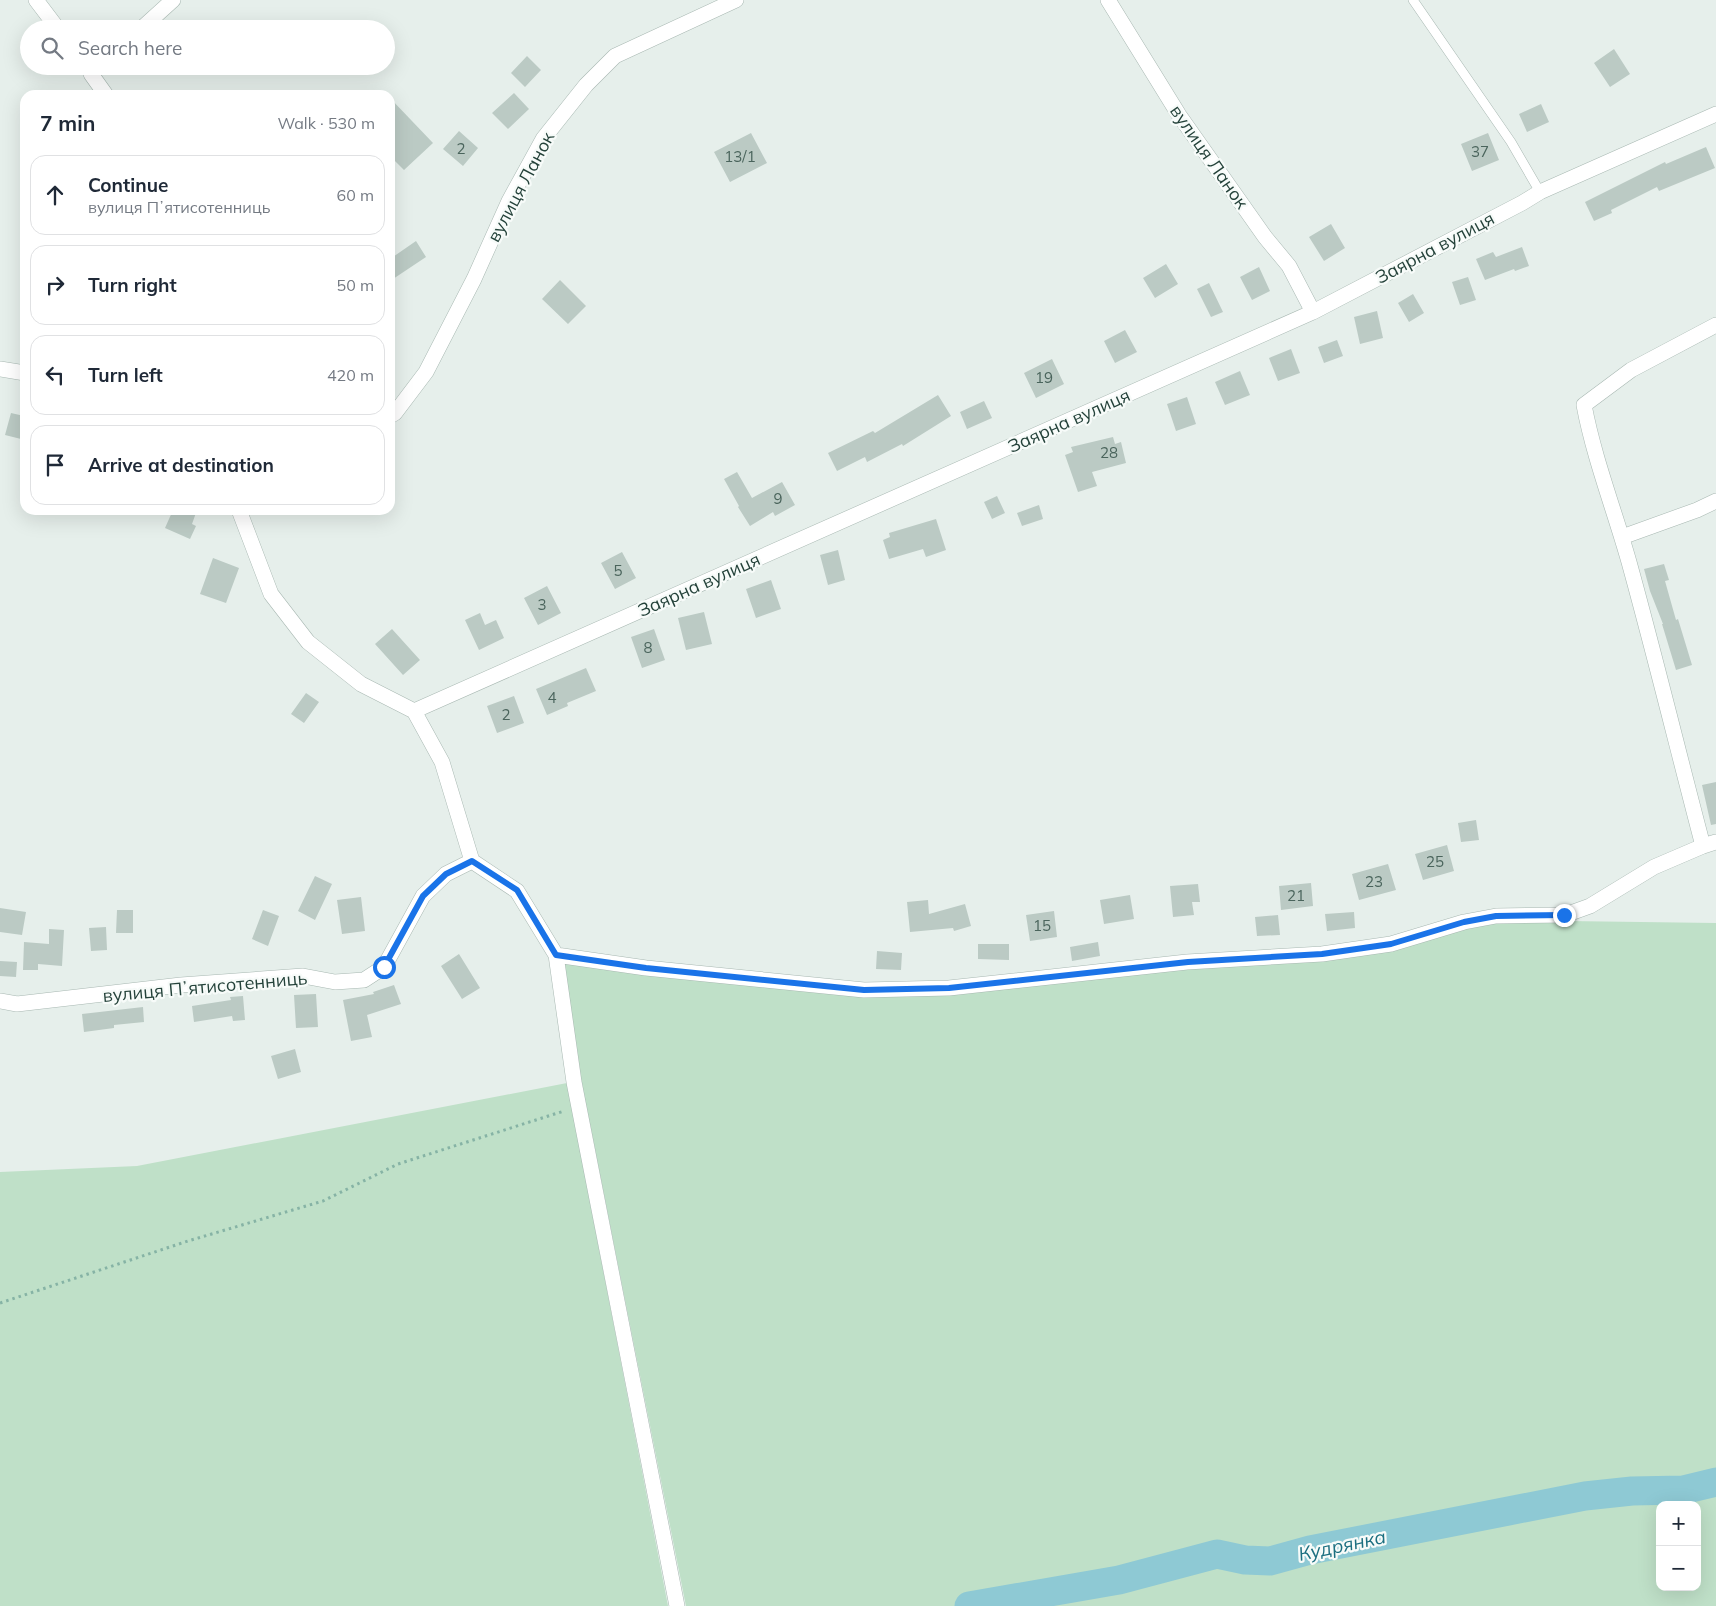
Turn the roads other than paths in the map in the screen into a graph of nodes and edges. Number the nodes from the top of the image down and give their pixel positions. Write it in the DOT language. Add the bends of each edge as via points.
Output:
graph roads {
  1 [pos="36,0"];
  2 [pos="173,0"];
  3 [pos="736,0"];
  4 [pos="1108,0"];
  5 [pos="1413,0"];
  6 [pos="51,20"];
  7 [pos="151,20"];
  8 [pos="95,75"];
  9 [pos="103,90"];
  10 [pos="1716,114"];
  11 [pos="1540,192"];
  12 [pos="1313,312"];
  13 [pos="1716,325"];
  14 [pos="0,369"];
  15 [pos="20,372"];
  16 [pos="395,414"];
  17 [pos="1716,501"];
  18 [pos="241,515"];
  19 [pos="1622,537"];
  20 [pos="414,711"];
  21 [pos="1709,844"];
  22 [pos="472,861"];
  23 [pos="556,955"];
  24 [pos="0,1001"];
  25 [pos="677,1606"];
  1 -- 6 [label="street"];
  2 -- 7 [label="street"];
  3 -- 16 [label="street, вулиця Ланок" via="615,56 586,84 543,139 509,201 474,279 426,372"];
  4 -- 12 [label="street, вулиця Ланок" via="1179,115 1289,266"];
  5 -- 11 [label="lane" via="1511,142"];
  8 -- 9 [label="street"];
  10 -- 11 [label="street, Заярна вулиця"];
  11 -- 12 [label="street, Заярна вулиця"];
  12 -- 20 [label="street, Заярна вулиця"];
  13 -- 19 [label="street" via="1631,370 1584,404 1589,434"];
  14 -- 15 [label="street"];
  17 -- 19 [label="street"];
  18 -- 20 [label="street" via="271,594 308,642 361,684"];
  19 -- 21 [label="street"];
  20 -- 22 [label="street" via="442,762"];
  21 -- 23 [label="street" via="1654,867 1590,906 1564,915 1496,916 1391,944 1322,954 1188,962 949,988 864,990 646,968"];
  22 -- 23 [label="street" via="517,890"];
  22 -- 24 [label="street, вулиця Пʼятисотенниць" via="446,874 423,896 384,967 364,980 336,982 303,976 181,985 16,1004"];
  23 -- 25 [label="street" via="579,1107"];
}
